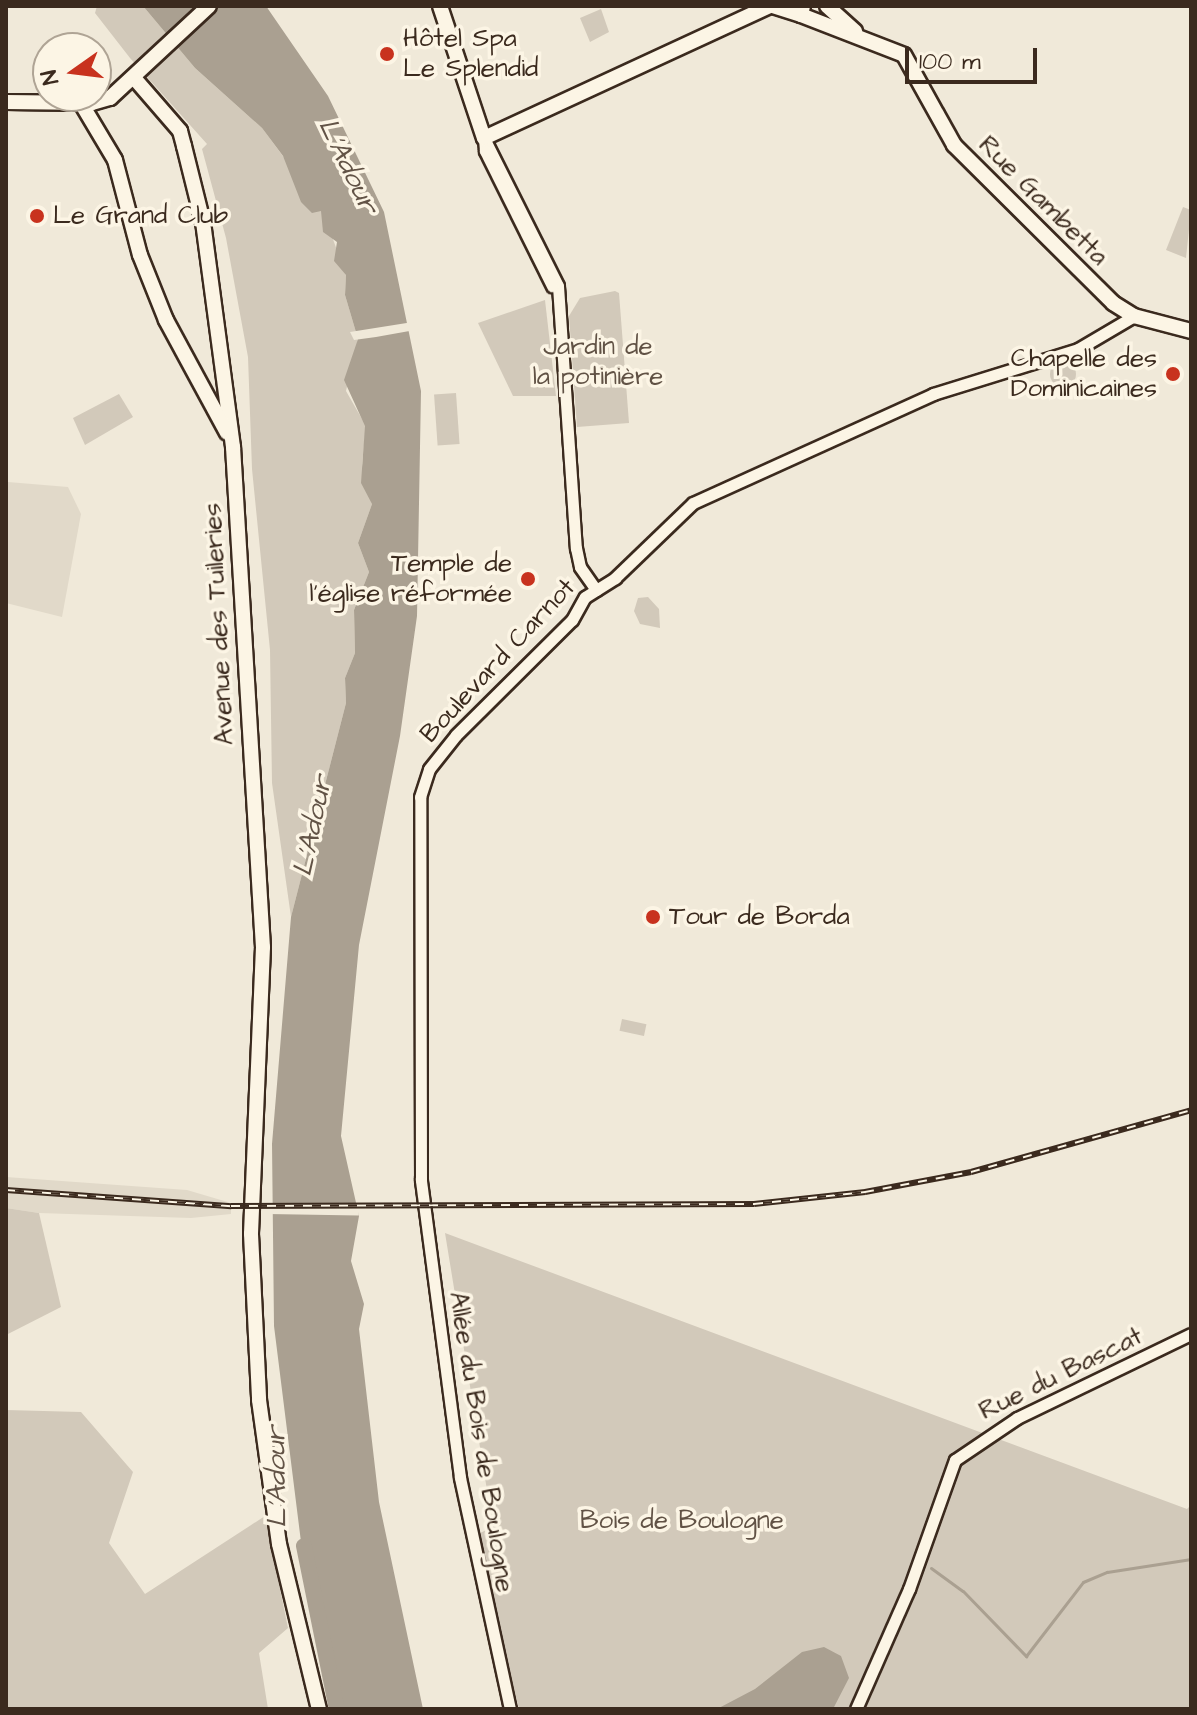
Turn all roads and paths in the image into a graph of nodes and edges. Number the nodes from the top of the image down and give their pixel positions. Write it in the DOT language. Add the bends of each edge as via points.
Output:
graph roads {
  1 [pos="209,6"];
  2 [pos="440,6"];
  3 [pos="771,6"];
  4 [pos="827,6"];
  5 [pos="802,10"];
  6 [pos="865,39"];
  7 [pos="138,75"];
  8 [pos="112,96"];
  9 [pos="6,102"];
  10 [pos="32,102"];
  11 [pos="86,112"];
  12 [pos="484,138"];
  13 [pos="1134,316"];
  14 [pos="1191,331"];
  15 [pos="233,447"];
  16 [pos="596,590"];
  17 [pos="421,1180"];
  18 [pos="1191,1334"];
  19 [pos="319,1709"];
  20 [pos="510,1709"];
  21 [pos="856,1709"];
  1 -- 7 [label="main road"];
  2 -- 12 [label="main road"];
  3 -- 5 [label="main road"];
  3 -- 12 [label="main road"];
  4 -- 6 [label="main road"];
  5 -- 6 [label="main road"];
  6 -- 13 [label="main road, Rue Gambetta" via="904,55 954,145 1046,240"];
  7 -- 8 [label="main road"];
  7 -- 15 [label="main road, Avenue des Tuileries" via="180,131 184,146 203,222"];
  9 -- 10 [label="main road"];
  11 -- 15 [label="main road" via="115,160 134,238 166,320"];
  12 -- 16 [label="street" via="485,151 558,292 576,548 580,567"];
  13 -- 14 [label="main road, Rue Gambetta"];
  13 -- 16 [label="street, Boulevard Carnot" via="1078,349 933,394 713,492 693,503"];
  15 -- 19 [label="main road, Avenue des Tuileries" via="263,968 251,1224 266,1470"];
  16 -- 17 [label="street, Boulevard Carnot" via="456,735 429,769 420,797"];
  17 -- 20 [label="street, Allée du Bois de Boulogne" via="460,1477"];
  18 -- 21 [label="street, Rue du Bascat" via="1017,1418 955,1460 909,1589"];
}
